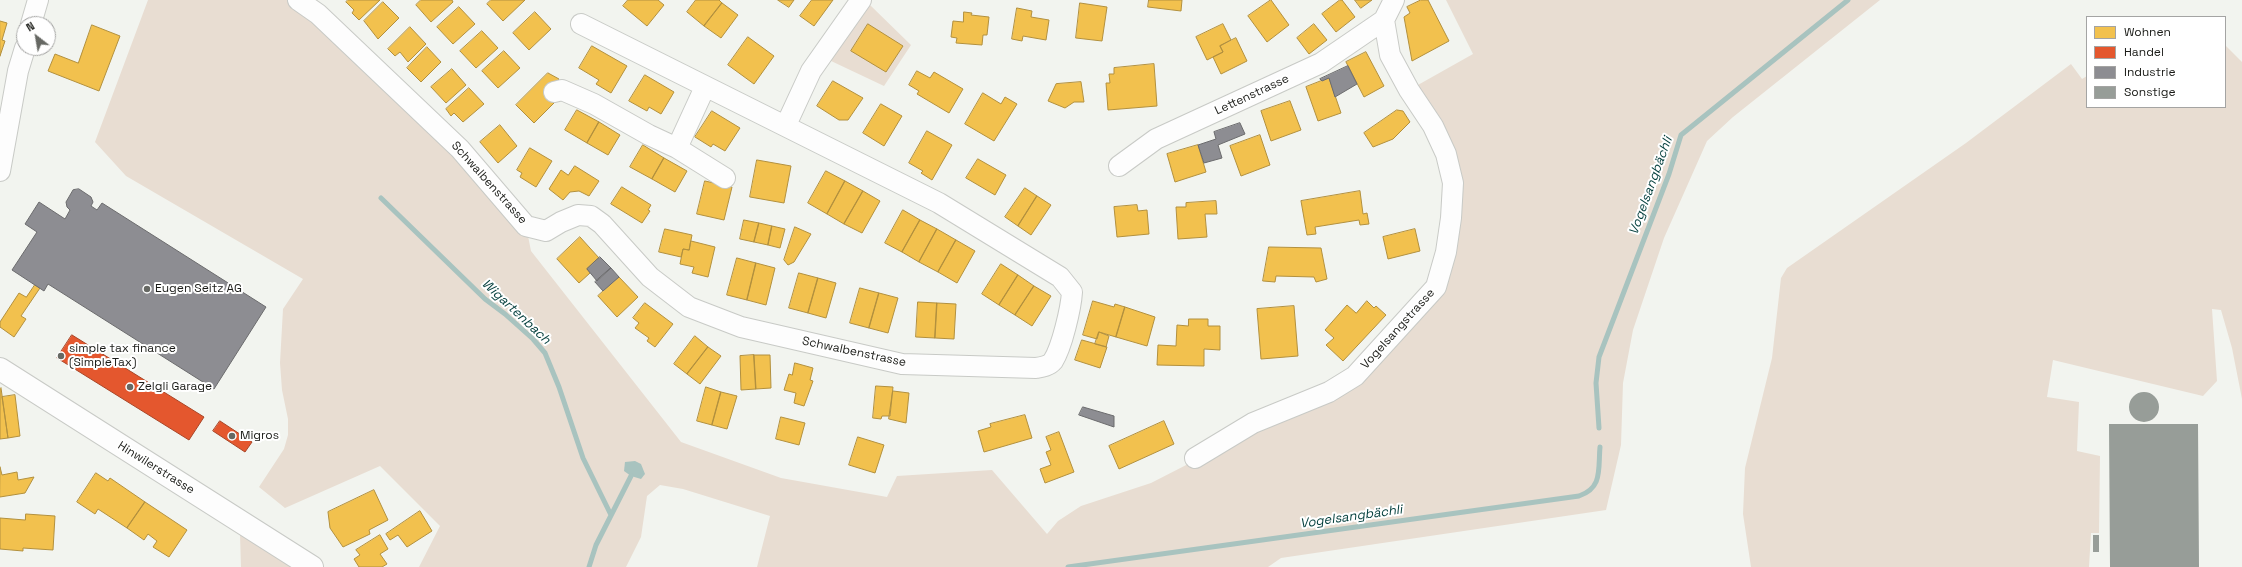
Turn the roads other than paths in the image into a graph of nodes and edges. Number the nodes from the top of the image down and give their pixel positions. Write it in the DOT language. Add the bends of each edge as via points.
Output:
graph roads {
  1 [pos="38,0"];
  2 [pos="298,0"];
  3 [pos="861,0"];
  4 [pos="1394,0"];
  5 [pos="34,16"];
  6 [pos="1384,20"];
  7 [pos="581,24"];
  8 [pos="23,56"];
  9 [pos="705,87"];
  10 [pos="554,92"];
  11 [pos="786,124"];
  12 [pos="3,130"];
  13 [pos="677,148"];
  14 [pos="1119,166"];
  15 [pos="0,171"];
  16 [pos="725,178"];
  17 [pos="0,369"];
  18 [pos="1195,458"];
  19 [pos="312,567"];
  1 -- 5 [label="street"];
  2 -- 11 [label="street, Schwalbenstrasse" via="318,14 460,149 526,226 546,231 578,215 592,216 650,277 689,307 741,327 902,364 1036,368 1045,367 1053,361 1070,311 1072,292 1060,277 939,203"];
  3 -- 11 [label="street" via="811,71"];
  4 -- 6 [label="street"];
  6 -- 14 [label="street, Lettenstrasse" via="1321,63 1156,139"];
  6 -- 18 [label="street, Vogelsangstrasse" via="1390,54 1409,90 1433,126 1446,154 1453,183 1446,252 1436,287 1356,376 1329,392 1253,423"];
  7 -- 9 [label="street, Schwalbenstrasse"];
  8 -- 12 [label="street"];
  9 -- 11 [label="street, Schwalbenstrasse"];
  9 -- 13 [label="street"];
  10 -- 13 [label="street" via="562,90 594,104"];
  12 -- 15 [label="street"];
  13 -- 16 [label="street"];
  17 -- 19 [label="main road, Hinwilerstrasse"];
}
